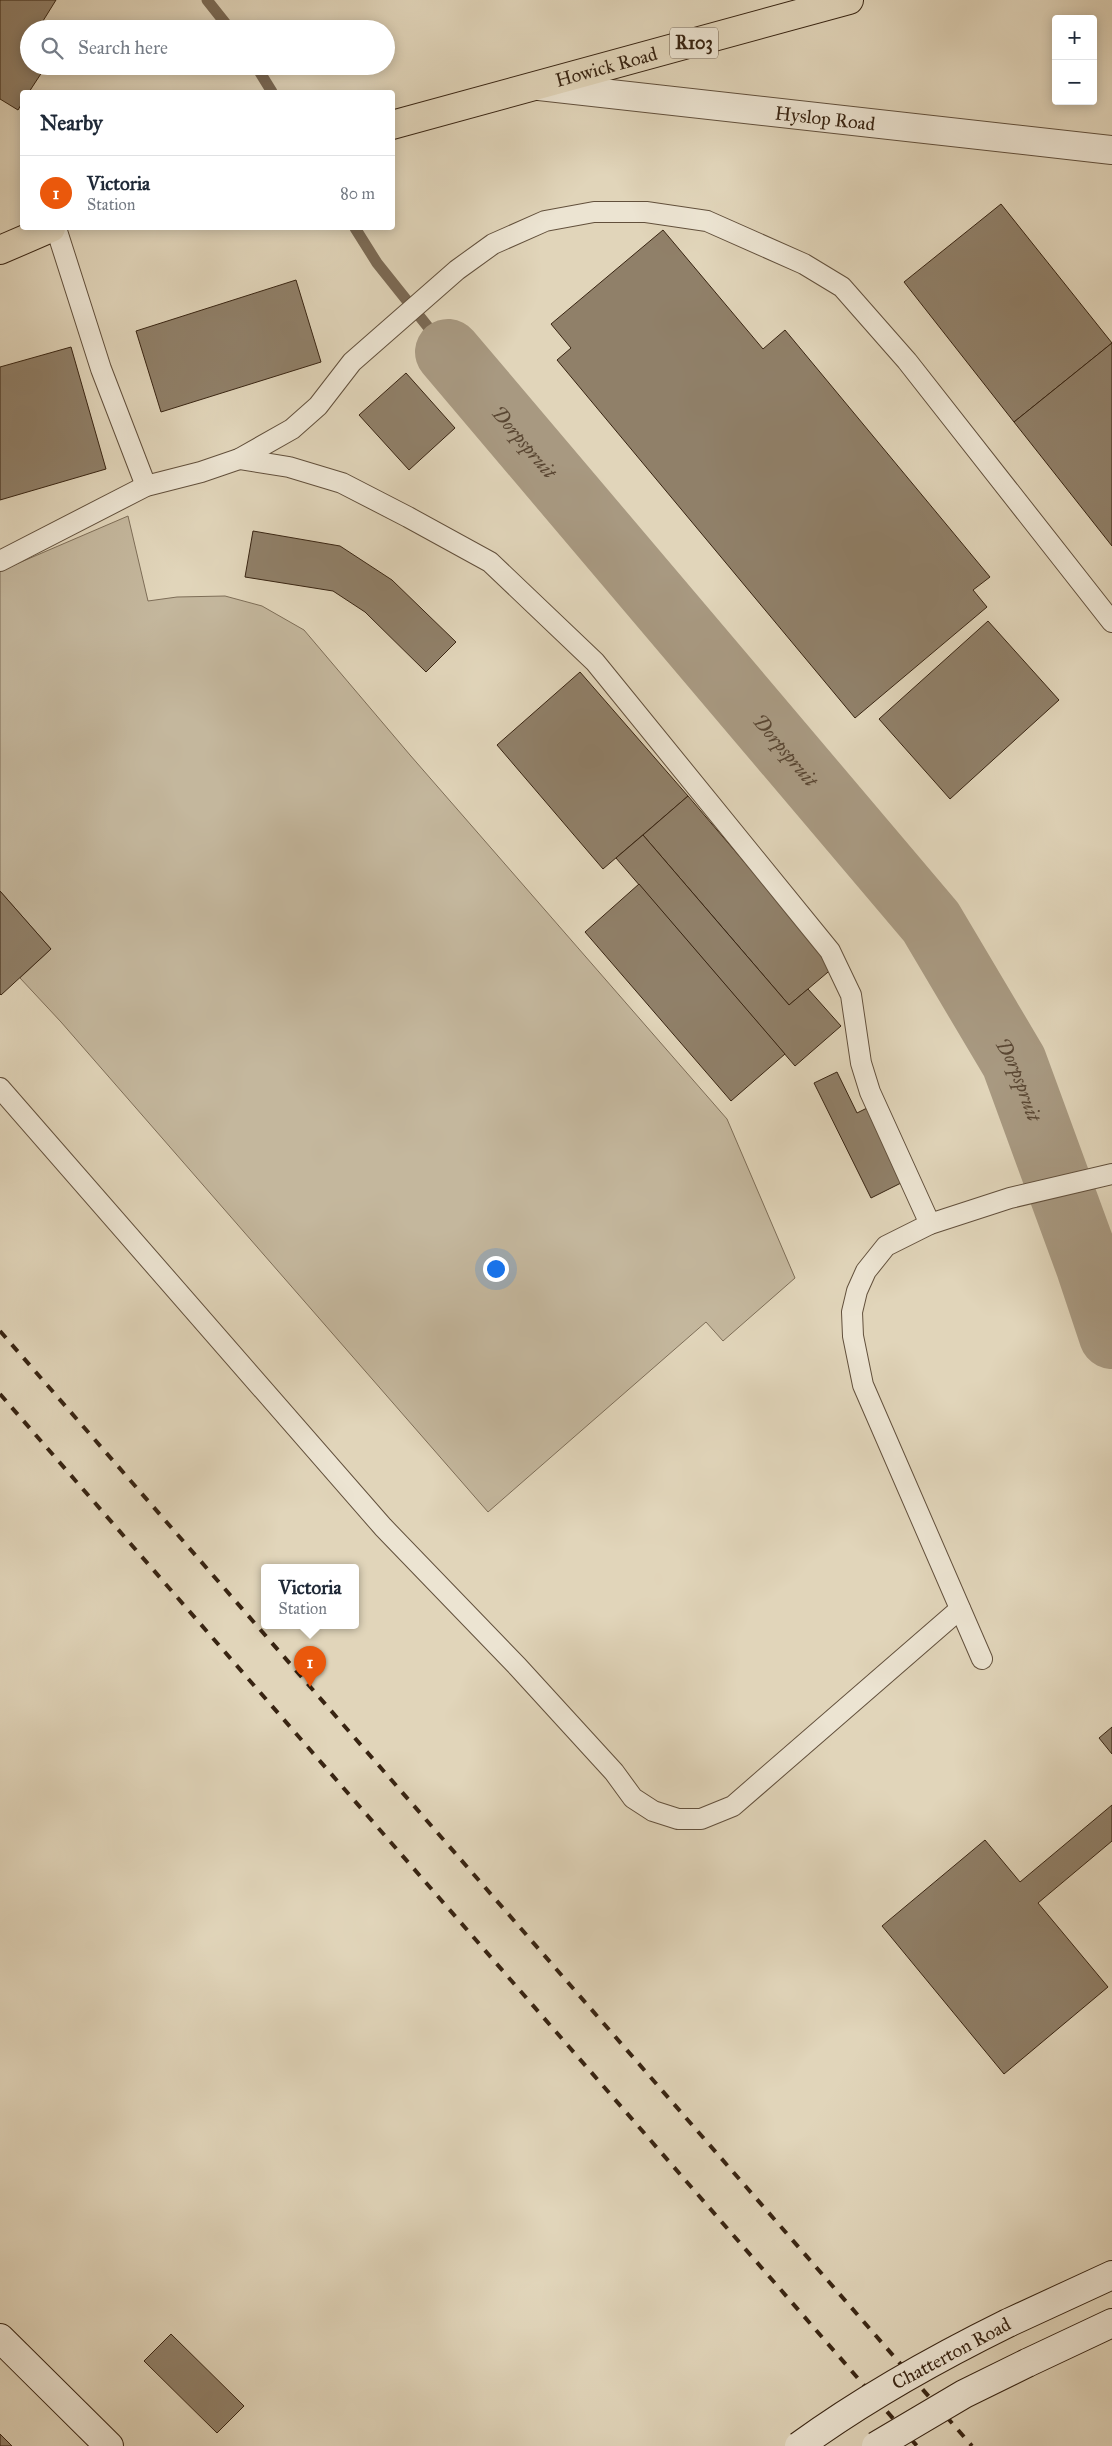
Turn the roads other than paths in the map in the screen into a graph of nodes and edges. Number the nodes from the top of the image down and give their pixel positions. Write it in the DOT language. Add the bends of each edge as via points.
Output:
graph roads {
  1 [pos="849,0"];
  2 [pos="538,86"];
  3 [pos="395,124"];
  4 [pos="1112,150"];
  5 [pos="46,230"];
  6 [pos="57,230"];
  7 [pos="0,250"];
  8 [pos="239,460"];
  9 [pos="146,486"];
  10 [pos="0,561"];
  11 [pos="1112,622"];
  12 [pos="0,1088"];
  13 [pos="1112,1174"];
  14 [pos="930,1224"];
  15 [pos="960,1609"];
  16 [pos="982,1660"];
  17 [pos="1112,2275"];
  18 [pos="1112,2323"];
  19 [pos="0,2338"];
  20 [pos="109,2446"];
  21 [pos="799,2446"];
  22 [pos="876,2446"];
  1 -- 2 [label="main road, Howick Road / R103"];
  2 -- 3 [label="main road, Howick Road / R103"];
  2 -- 4 [label="street, Hyslop Road"];
  5 -- 7 [label="main road"];
  6 -- 9 [label="lane" via="101,369"];
  8 -- 9 [label="lane"];
  8 -- 11 [label="lane" via="292,429 318,406 352,362 457,270 493,244 544,221 594,212 646,212 708,221 804,264 842,287 908,361"];
  8 -- 14 [label="lane" via="289,467 342,483 490,562 595,662 830,951 851,995 861,1063 870,1092"];
  9 -- 10 [label="lane"];
  12 -- 15 [label="lane" via="383,1527 518,1667 614,1772 633,1798 652,1811 678,1819 701,1819 733,1806"];
  13 -- 14 [label="lane" via="1010,1198"];
  14 -- 15 [label="lane" via="886,1246 866,1271 852,1312 853,1336 863,1385"];
  15 -- 16 [label="lane"];
  17 -- 21 [label="street, Chatterton Road, bridge" via="944,2355 881,2391"];
  18 -- 22 [label="street, bridge" via="955,2399"];
  19 -- 20 [label="street"];
}
